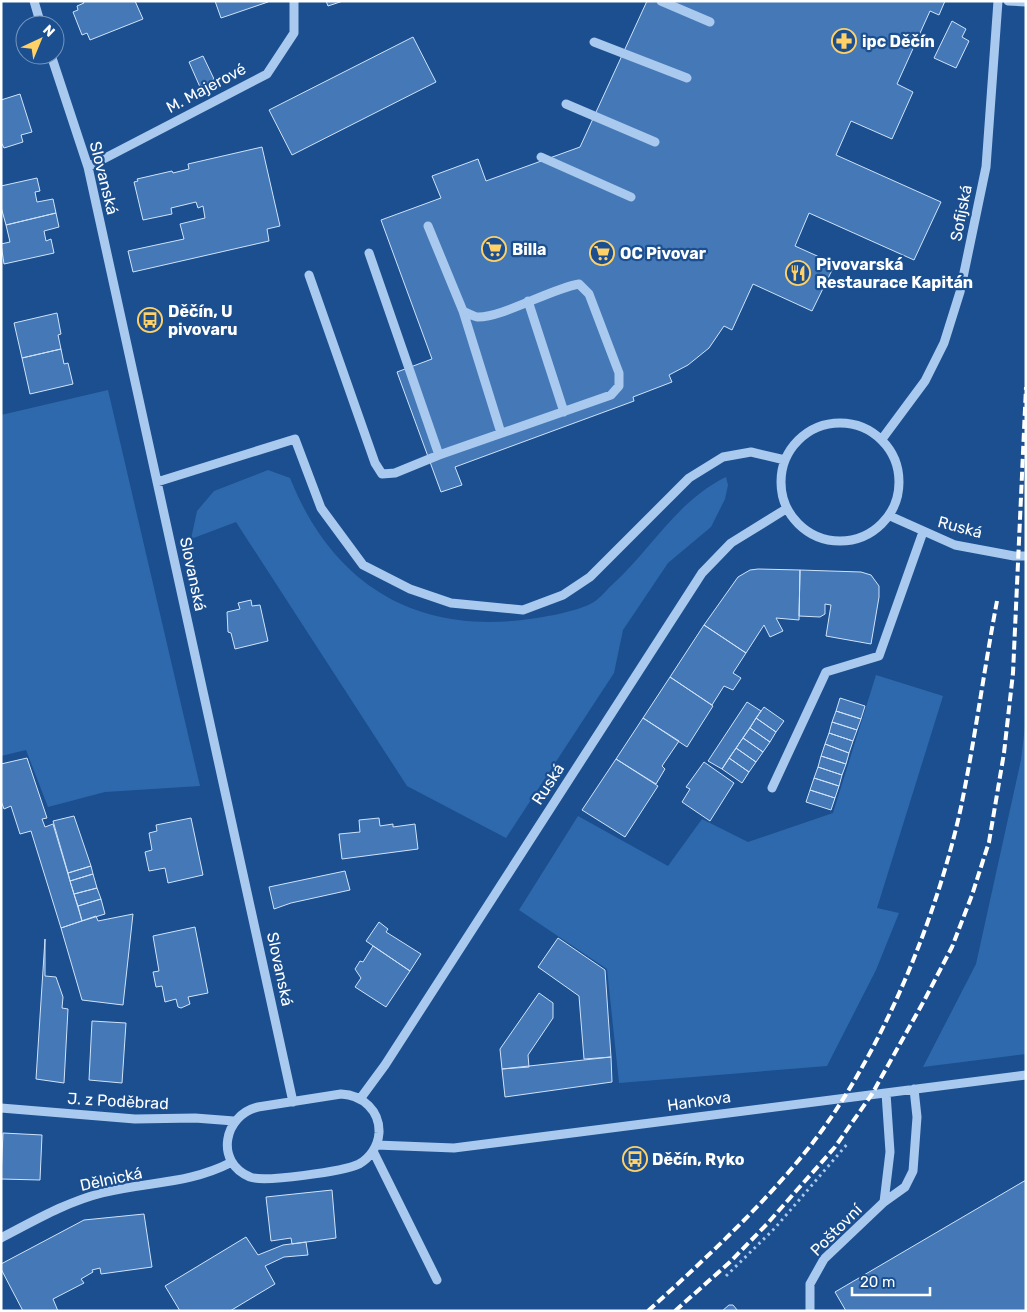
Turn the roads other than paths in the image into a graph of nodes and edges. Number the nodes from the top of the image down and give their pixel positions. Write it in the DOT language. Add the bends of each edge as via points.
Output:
graph roads {
  1 [pos="34,1"];
  2 [pos="294,1"];
  3 [pos="661,1"];
  4 [pos="998,1"];
  5 [pos="1008,1"];
  6 [pos="1026,2"];
  7 [pos="38,15"];
  8 [pos="710,22"];
  9 [pos="594,42"];
  10 [pos="54,65"];
  11 [pos="687,78"];
  12 [pos="566,104"];
  13 [pos="655,142"];
  14 [pos="541,157"];
  15 [pos="88,167"];
  16 [pos="631,197"];
  17 [pos="428,226"];
  18 [pos="369,253"];
  19 [pos="309,275"];
  20 [pos="528,301"];
  21 [pos="462,311"];
  22 [pos="564,412"];
  23 [pos="501,433"];
  24 [pos="882,439"];
  25 [pos="439,455"];
  26 [pos="785,460"];
  27 [pos="157,482"];
  28 [pos="786,509"];
  29 [pos="890,516"];
  30 [pos="924,532"];
  31 [pos="1026,556"];
  32 [pos="772,788"];
  33 [pos="1026,1075"];
  34 [pos="914,1089"];
  35 [pos="886,1093"];
  36 [pos="360,1099"];
  37 [pos="293,1102"];
  38 [pos="1,1108"];
  39 [pos="234,1121"];
  40 [pos="375,1148"];
  41 [pos="232,1162"];
  42 [pos="884,1202"];
  43 [pos="1,1238"];
  44 [pos="437,1280"];
  45 [pos="810,1311"];
  1 -- 7 [label="street"];
  2 -- 15 [label="street, M. Majerové" via="294,33 267,74"];
  3 -- 8 [label="street"];
  4 -- 24 [label="street, Sofijská" via="986,167 960,292 944,343 925,381"];
  5 -- 6 [label="street"];
  9 -- 11 [label="street"];
  10 -- 15 [label="street, Slovanská"];
  12 -- 13 [label="street"];
  14 -- 16 [label="street"];
  15 -- 27 [label="street, Slovanská"];
  17 -- 21 [label="street"];
  18 -- 25 [label="street"];
  19 -- 25 [label="street" via="374,463 382,474 395,473"];
  20 -- 21 [label="street" via="477,317"];
  20 -- 22 [label="street"];
  20 -- 22 [label="street" via="579,284 589,294 619,373 619,386 611,395"];
  21 -- 23 [label="street"];
  22 -- 23 [label="street"];
  23 -- 25 [label="street"];
  24 -- 26 [label="street" via="852,424 820,426 805,434"];
  24 -- 29 [label="street" via="892,452 900,484"];
  26 -- 27 [label="street" via="751,452 723,457 688,478 590,576 563,595 523,610 451,603 410,589 363,566 321,508 295,439"];
  26 -- 28 [label="street" via="781,493"];
  27 -- 37 [label="street, Slovanská"];
  28 -- 29 [label="street" via="799,525 816,537 836,542 863,537 875,531"];
  28 -- 36 [label="street, Ruská" via="731,543 702,573"];
  29 -- 30 [label="street, Ruská"];
  30 -- 31 [label="street, Ruská" via="955,545"];
  30 -- 32 [label="street" via="879,656 826,672"];
  33 -- 34 [label="street, Hankova"];
  34 -- 35 [label="street, Hankova"];
  34 -- 42 [label="street, Poštovní" via="917,1117 913,1171 905,1187"];
  35 -- 40 [label="street, Hankova" via="454,1148"];
  35 -- 42 [label="street, Poštovní" via="890,1152"];
  36 -- 37 [label="street" via="341,1094"];
  36 -- 40 [label="street" via="377,1119 379,1132"];
  37 -- 39 [label="street" via="251,1109"];
  38 -- 39 [label="street, J. z Poděbrad" via="135,1119"];
  39 -- 41 [label="street" via="226,1142"];
  40 -- 41 [label="street" via="364,1161 352,1167 269,1179 248,1176"];
  40 -- 44 [label="street"];
  41 -- 43 [label="street, Dělnická" via="200,1176 104,1192 81,1199"];
  42 -- 45 [label="street, Poštovní" via="824,1259 810,1284"];
}
